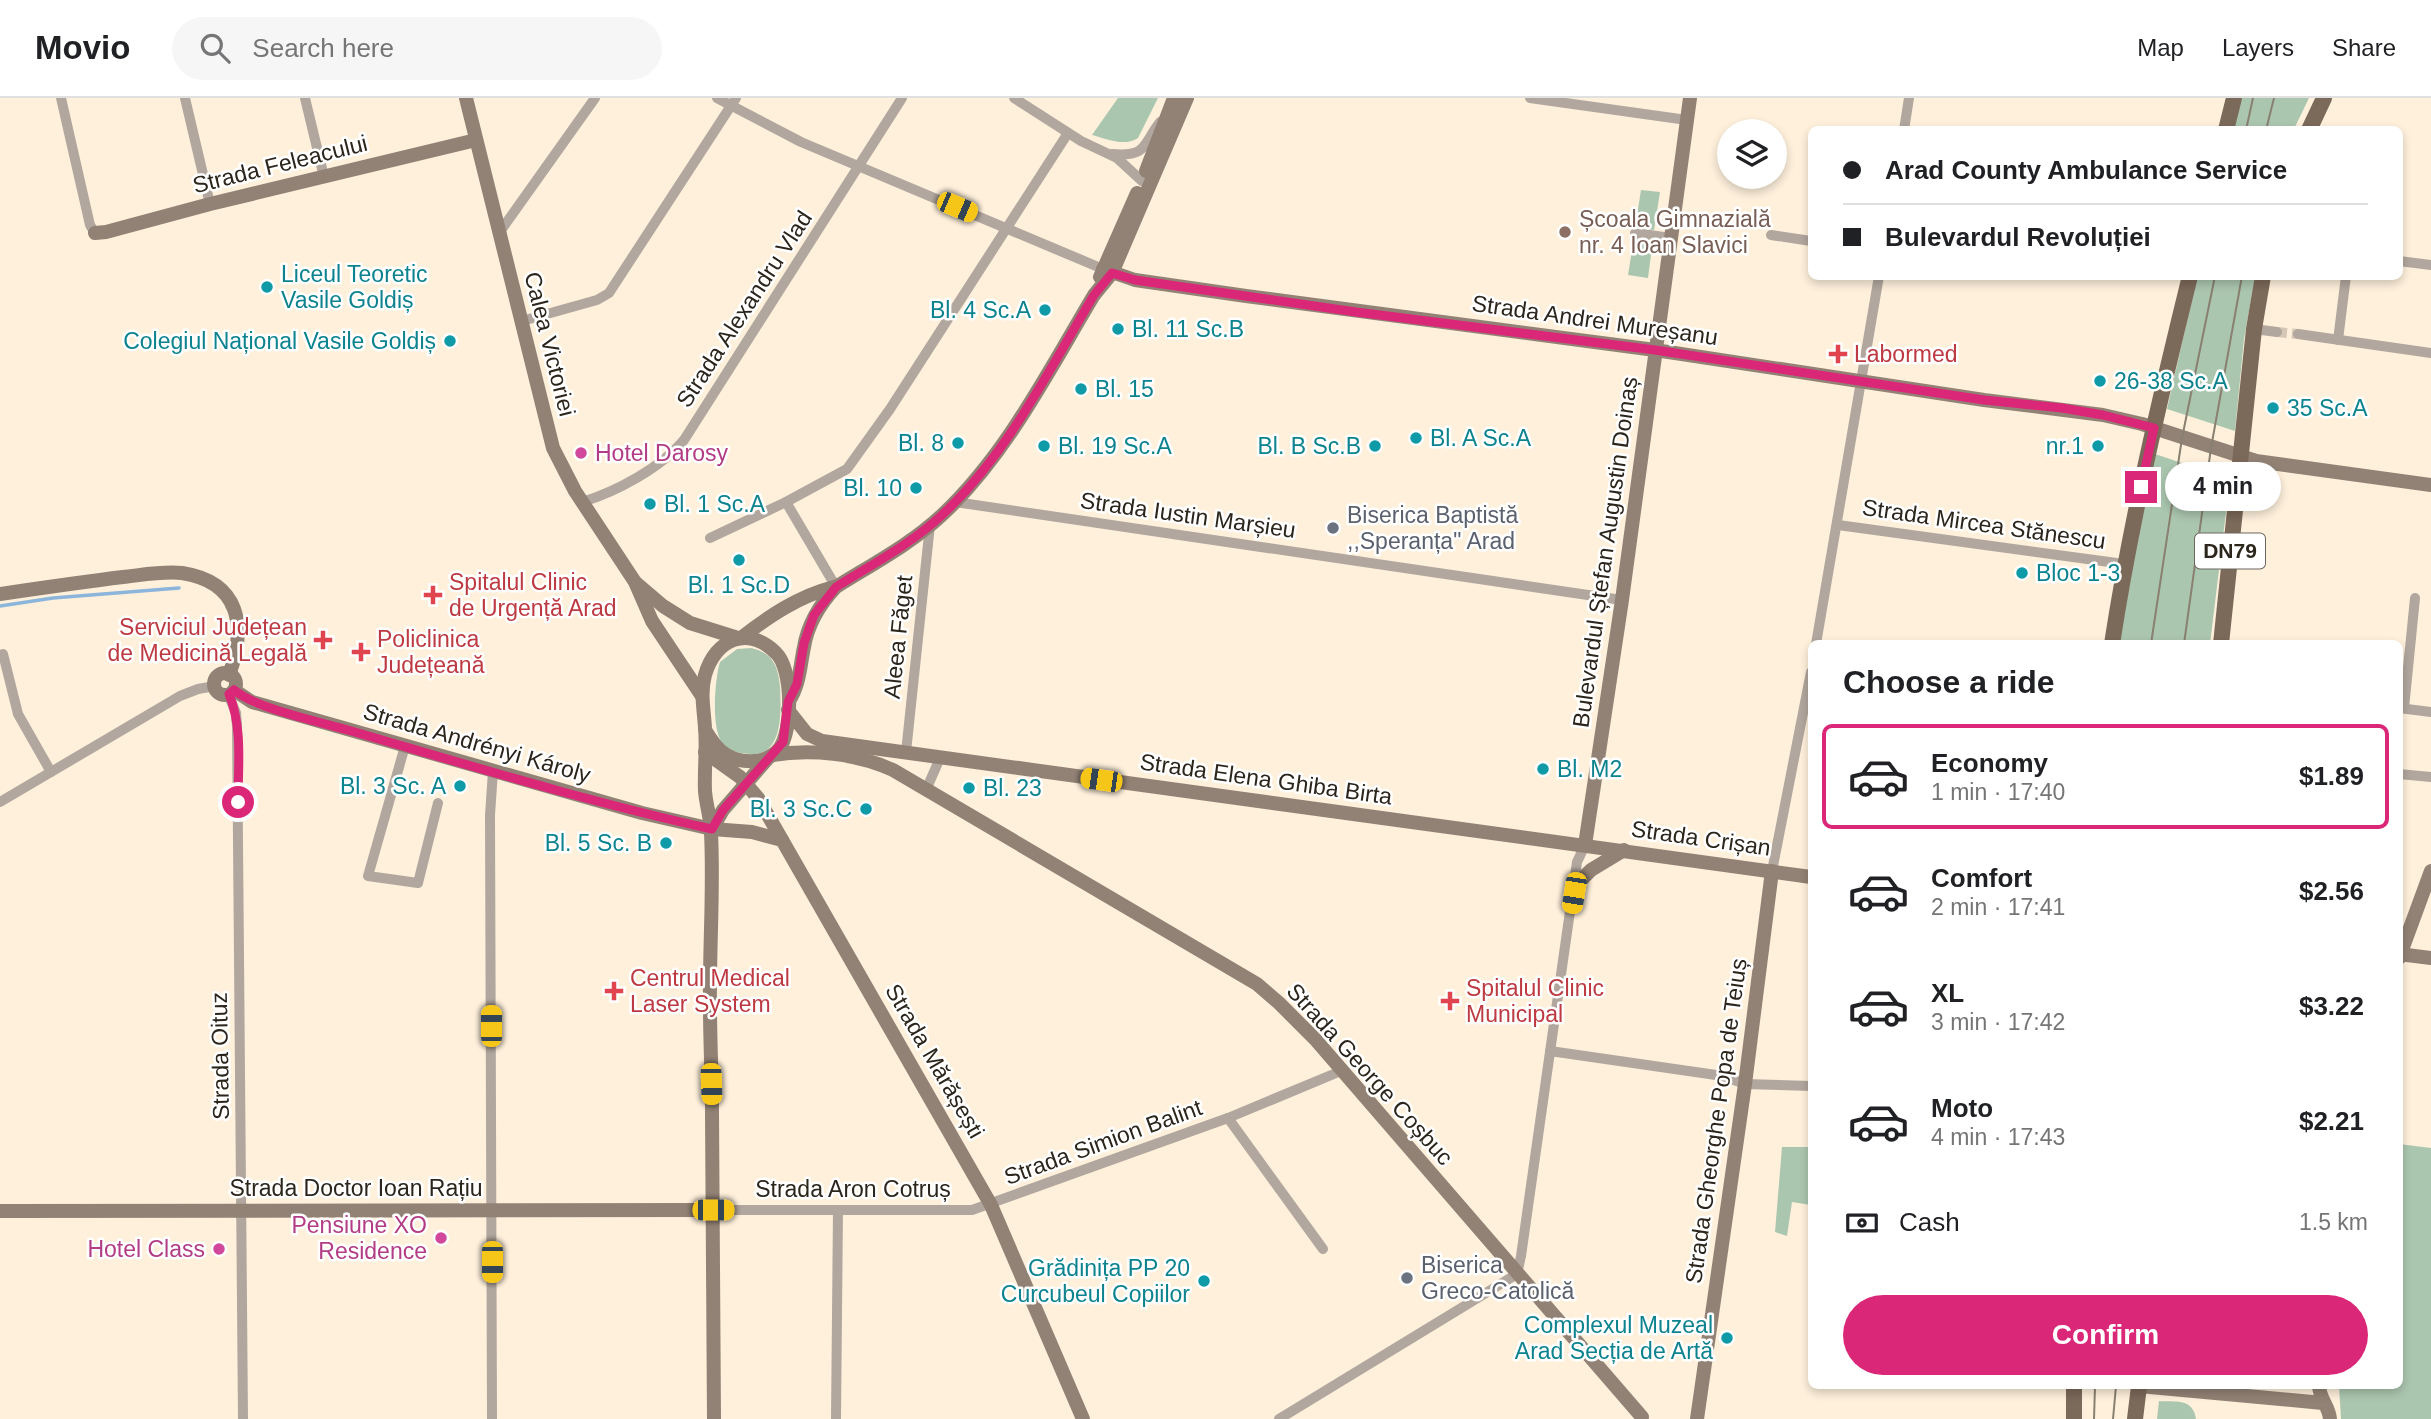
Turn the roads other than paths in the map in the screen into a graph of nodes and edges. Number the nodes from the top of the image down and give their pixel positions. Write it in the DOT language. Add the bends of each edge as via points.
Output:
graph roads {
  1 [pos="61,98"];
  2 [pos="185,98"];
  3 [pos="305,98"];
  4 [pos="466,98"];
  5 [pos="595,98"];
  6 [pos="717,98"];
  7 [pos="902,98"];
  8 [pos="1014,98"];
  9 [pos="1174,98"];
  10 [pos="1187,98"];
  11 [pos="1530,98"];
  12 [pos="1690,98"];
  13 [pos="1909,98"];
  14 [pos="2234,98"];
  15 [pos="2324,98"];
  16 [pos="733,102"];
  17 [pos="1167,118"];
  18 [pos="1687,120"];
  19 [pos="1905,126"];
  20 [pos="2227,126"];
  21 [pos="2311,126"];
  22 [pos="1068,133"];
  23 [pos="477,140"];
  24 [pos="1109,153"];
  25 [pos="860,166"];
  26 [pos="324,177"];
  27 [pos="1142,181"];
  28 [pos="210,204"];
  29 [pos="1005,227"];
  30 [pos="95,233"];
  31 [pos="499,233"];
  32 [pos="1635,233"];
  33 [pos="1771,235"];
  34 [pos="1671,237"];
  35 [pos="1808,241"];
  36 [pos="2403,262"];
  37 [pos="2431,265"];
  38 [pos="1107,271"];
  39 [pos="1878,280"];
  40 [pos="2189,280"];
  41 [pos="2262,280"];
  42 [pos="2346,280"];
  43 [pos="522,321"];
  44 [pos="2254,329"];
  45 [pos="2277,332"];
  46 [pos="2298,334"];
  47 [pos="2339,340"];
  48 [pos="1655,350"];
  49 [pos="2431,353"];
  50 [pos="1861,382"];
  51 [pos="2154,428"];
  52 [pos="2240,457"];
  53 [pos="2431,485"];
  54 [pos="582,502"];
  55 [pos="786,502"];
  56 [pos="955,502"];
  57 [pos="930,525"];
  58 [pos="1838,525"];
  59 [pos="710,538"];
  60 [pos="2124,564"];
  61 [pos="635,582"];
  62 [pos="836,587"];
  63 [pos="0,594"];
  64 [pos="2415,598"];
  65 [pos="1622,600"];
  66 [pos="739,638"];
  67 [pos="1817,640"];
  68 [pos="2113,640"];
  69 [pos="2221,640"];
  70 [pos="3,654"];
  71 [pos="229,675"];
  72 [pos="215,686"];
  73 [pos="1808,687"];
  74 [pos="231,692"];
  75 [pos="702,696"];
  76 [pos="2403,700"];
  77 [pos="788,706"];
  78 [pos="2403,708"];
  79 [pos="2431,712"];
  80 [pos="705,730"];
  81 [pos="405,746"];
  82 [pos="705,752"];
  83 [pos="906,752"];
  84 [pos="770,756"];
  85 [pos="940,758"];
  86 [pos="493,771"];
  87 [pos="51,772"];
  88 [pos="2403,774"];
  89 [pos="2431,777"];
  90 [pos="747,784"];
  91 [pos="926,790"];
  92 [pos="0,802"];
  93 [pos="438,803"];
  94 [pos="712,829"];
  95 [pos="782,840"];
  96 [pos="1585,845"];
  97 [pos="1624,850"];
  98 [pos="1772,871"];
  99 [pos="2431,871"];
  100 [pos="1808,877"];
  101 [pos="1575,886"];
  102 [pos="2403,947"];
  103 [pos="2403,955"];
  104 [pos="2431,958"];
  105 [pos="1550,1051"];
  106 [pos="1341,1071"];
  107 [pos="1745,1084"];
  108 [pos="1808,1086"];
  109 [pos="1228,1118"];
  110 [pos="991,1205"];
  111 [pos="243,1210"];
  112 [pos="491,1210"];
  113 [pos="713,1210"];
  114 [pos="838,1210"];
  115 [pos="0,1211"];
  116 [pos="1323,1248"];
  117 [pos="1517,1274"];
  118 [pos="2074,1389"];
  119 [pos="2138,1389"];
  120 [pos="2171,1389"];
  121 [pos="2319,1389"];
  122 [pos="2323,1403"];
  123 [pos="1644,1418"];
  124 [pos="243,1419"];
  125 [pos="492,1419"];
  126 [pos="714,1419"];
  127 [pos="836,1419"];
  128 [pos="1083,1419"];
  129 [pos="1279,1419"];
  130 [pos="1697,1419"];
  131 [pos="2074,1419"];
  132 [pos="2135,1419"];
  133 [pos="2330,1419"];
  1 -- 30 [label="street"];
  2 -- 28 [label="street"];
  3 -- 26 [label="street"];
  4 -- 23 [label="street, Calea Victoriei"];
  5 -- 31 [label="street"];
  6 -- 16 [label="street"];
  7 -- 25 [label="street, Strada Alexandru Vlad"];
  8 -- 22 [label="street"];
  9 -- 17 [label="street"];
  10 -- 38 [label="street"];
  11 -- 18 [label="street"];
  12 -- 18 [label="street, Bulevardul Ștefan Augustin Doinaș"];
  13 -- 19 [label="street"];
  14 -- 20 [label="main road"];
  15 -- 21 [label="main road"];
  16 -- 25 [label="street" via="801,142"];
  16 -- 43 [label="street" via="610,293"];
  17 -- 24 [label="street" via="1157,125 1142,150"];
  17 -- 27 [label="street"];
  18 -- 34 [label="street, Bulevardul Ștefan Augustin Doinaș"];
  22 -- 24 [label="street"];
  22 -- 29 [label="street"];
  23 -- 26 [label="street, Strada Feleacului"];
  23 -- 31 [label="street, Calea Victoriei"];
  24 -- 27 [label="street"];
  25 -- 29 [label="street"];
  25 -- 54 [label="street, Strada Alexandru Vlad" via="674,452 653,468"];
  26 -- 28 [label="street, Strada Feleacului"];
  27 -- 38 [label="street"];
  28 -- 30 [label="street, Strada Feleacului"];
  29 -- 38 [label="street"];
  29 -- 55 [label="street" via="852,463 839,475"];
  31 -- 43 [label="street, Calea Victoriei"];
  32 -- 34 [label="street"];
  33 -- 35 [label="street"];
  34 -- 48 [label="street, Bulevardul Ștefan Augustin Doinaș"];
  36 -- 37 [label="street"];
  38 -- 48 [label="street, Strada Andrei Mureșanu" via="1135,280 1356,312"];
  38 -- 56 [label="street" via="1002,445"];
  39 -- 50 [label="street"];
  40 -- 51 [label="main road"];
  41 -- 44 [label="main road, DN79"];
  42 -- 47 [label="street"];
  43 -- 54 [label="street, Calea Victoriei" via="554,448"];
  44 -- 45 [label="street"];
  44 -- 52 [label="main road, DN79"];
  46 -- 47 [label="street"];
  47 -- 49 [label="street"];
  48 -- 50 [label="street, Strada Andrei Mureșanu"];
  48 -- 65 [label="street, Bulevardul Ștefan Augustin Doinaș"];
  50 -- 51 [label="street, Strada Andrei Mureșanu" via="2103,415"];
  50 -- 58 [label="street"];
  51 -- 52 [label="street, Strada Andrei Mureșanu"];
  51 -- 60 [label="main road"];
  52 -- 53 [label="street, Strada Andrei Mureșanu"];
  52 -- 69 [label="main road, DN79"];
  54 -- 61 [label="street, Calea Victoriei"];
  55 -- 59 [label="street"];
  55 -- 62 [label="street"];
  56 -- 57 [label="street"];
  56 -- 65 [label="street, Strada Iustin Marșieu"];
  57 -- 62 [label="street"];
  57 -- 83 [label="street, Aleea Făget"];
  58 -- 60 [label="street, Strada Mircea Stănescu"];
  58 -- 67 [label="street"];
  60 -- 68 [label="main road"];
  61 -- 66 [label="street, Calea Victoriei" via="690,622"];
  61 -- 75 [label="street, Calea Victoriei" via="652,621"];
  62 -- 66 [label="street" via="799,600"];
  62 -- 77 [label="street" via="814,615"];
  63 -- 71 [label="street" via="168,572 200,577 223,590 234,608 238,638"];
  64 -- 76 [label="street"];
  65 -- 96 [label="street, Bulevardul Ștefan Augustin Doinaș"];
  66 -- 75 [label="street" via="712,657"];
  66 -- 77 [label="street" via="765,645 781,659"];
  70 -- 87 [label="street" via="18,714"];
  71 -- 72 [label="street" via="218,676"];
  71 -- 74 [label="street" via="235,683"];
  72 -- 74 [label="street" via="219,693"];
  72 -- 87 [label="street" via="180,696"];
  73 -- 98 [label="street"];
  74 -- 81 [label="street, Strada Andrényi Károly"];
  74 -- 111 [label="street, Strada Oituz" via="237,726"];
  75 -- 80 [label="street"];
  77 -- 83 [label="street, Strada Elena Ghiba Birta" via="802,730 816,740"];
  77 -- 84 [label="street" via="783,742"];
  78 -- 79 [label="street"];
  80 -- 82 [label="street"];
  80 -- 84 [label="street" via="722,752 736,759 757,761"];
  81 -- 86 [label="street, Strada Andrényi Károly"];
  81 -- 93 [label="street" via="368,876 418,883"];
  82 -- 90 [label="street, Strada Mărășești"];
  82 -- 94 [label="street"];
  83 -- 85 [label="street, Strada Elena Ghiba Birta"];
  84 -- 90 [label="street"];
  84 -- 91 [label="street, Strada George Coșbuc" via="810,752 877,763"];
  85 -- 91 [label="street"];
  85 -- 96 [label="street, Strada Elena Ghiba Birta"];
  86 -- 94 [label="street, Strada Andrényi Károly"];
  86 -- 112 [label="street"];
  87 -- 92 [label="street"];
  88 -- 89 [label="street"];
  90 -- 94 [label="street"];
  90 -- 95 [label="street, Strada Mărășești"];
  91 -- 106 [label="street, Strada George Coșbuc" via="1257,984 1295,1018"];
  94 -- 95 [label="street, Strada Andrényi Károly"];
  94 -- 113 [label="street"];
  95 -- 110 [label="street, Strada Mărășești"];
  96 -- 97 [label="street, Strada Crișan"];
  96 -- 101 [label="street" via="1577,862"];
  97 -- 98 [label="street, Strada Crișan"];
  97 -- 101 [label="street"];
  98 -- 100 [label="street, Strada Crișan"];
  98 -- 107 [label="street, Strada Gheorghe Popa de Teiuș"];
  99 -- 102 [label="street"];
  101 -- 105 [label="street"];
  103 -- 104 [label="street"];
  105 -- 107 [label="street" via="1723,1076"];
  105 -- 117 [label="street"];
  106 -- 109 [label="street, Strada Simion Balint"];
  106 -- 117 [label="street, Strada George Coșbuc"];
  107 -- 108 [label="street"];
  107 -- 130 [label="street, Strada Gheorghe Popa de Teiuș"];
  109 -- 110 [label="street, Strada Simion Balint"];
  109 -- 116 [label="street, Strada Simion Balint"];
  110 -- 114 [label="street, Strada Aron Cotruș" via="972,1210"];
  110 -- 128 [label="street, Strada Mărășești"];
  111 -- 112 [label="street, Strada Doctor Ioan Rațiu"];
  111 -- 115 [label="street, Strada Doctor Ioan Rațiu"];
  111 -- 124 [label="street, Strada Oituz"];
  112 -- 113 [label="street, Strada Doctor Ioan Rațiu"];
  112 -- 125 [label="street"];
  113 -- 114 [label="street, Strada Aron Cotruș"];
  113 -- 126 [label="street"];
  114 -- 127 [label="street"];
  117 -- 123 [label="street, Strada George Coșbuc"];
  117 -- 129 [label="street"];
  118 -- 131 [label="main road"];
  119 -- 132 [label="main road"];
  120 -- 122 [label="street"];
  121 -- 122 [label="street"];
  122 -- 133 [label="street"];
}
